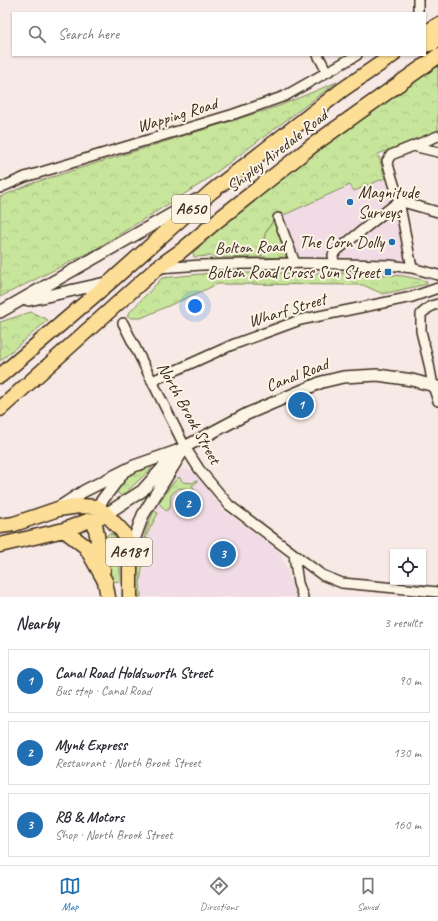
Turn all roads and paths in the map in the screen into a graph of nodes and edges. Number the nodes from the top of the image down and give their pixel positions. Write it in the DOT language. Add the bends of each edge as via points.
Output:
graph roads {
  1 [pos="418,0"];
  2 [pos="418,12"];
  3 [pos="438,25"];
  4 [pos="426,33"];
  5 [pos="438,40"];
  6 [pos="426,45"];
  7 [pos="319,56"];
  8 [pos="355,56"];
  9 [pos="392,56"];
  10 [pos="438,56"];
  11 [pos="327,72"];
  12 [pos="438,136"];
  13 [pos="413,146"];
  14 [pos="438,152"];
  15 [pos="0,188"];
  16 [pos="211,192"];
  17 [pos="399,201"];
  18 [pos="438,212"];
  19 [pos="278,218"];
  20 [pos="295,263"];
  21 [pos="334,264"];
  22 [pos="157,268"];
  23 [pos="412,268"];
  24 [pos="438,275"];
  25 [pos="110,282"];
  26 [pos="438,288"];
  27 [pos="19,302"];
  28 [pos="438,304"];
  29 [pos="0,312"];
  30 [pos="123,323"];
  31 [pos="0,376"];
  32 [pos="152,381"];
  33 [pos="436,387"];
  34 [pos="438,401"];
  35 [pos="0,409"];
  36 [pos="181,449"];
  37 [pos="124,471"];
  38 [pos="58,509"];
  39 [pos="99,513"];
  40 [pos="0,526"];
  41 [pos="64,530"];
  42 [pos="0,545"];
  43 [pos="294,555"];
  44 [pos="130,560"];
  45 [pos="105,581"];
  46 [pos="438,592"];
  47 [pos="108,597"];
  48 [pos="130,597"];
  49 [pos="303,597"];
  1 -- 2 [label="street"];
  3 -- 4 [label="main road"];
  5 -- 6 [label="main road"];
  7 -- 11 [label="street"];
  8 -- 11 [label="street, Wapping Road"];
  9 -- 16 [label="main road, Shipley Airedale Road / A650" via="342,90"];
  10 -- 22 [label="main road, Shipley Airedale Road / A650" via="312,145"];
  11 -- 15 [label="street, Wapping Road" via="277,99 25,177"];
  12 -- 13 [label="street"];
  13 -- 14 [label="street"];
  13 -- 17 [label="street" via="391,155 387,161"];
  16 -- 25 [label="main road, Shipley Airedale Road / A650"];
  16 -- 27 [label="street"];
  17 -- 18 [label="street"];
  17 -- 21 [label="street" via="335,252"];
  17 -- 23 [label="street"];
  19 -- 20 [label="street"];
  20 -- 21 [label="street, Bolton Road"];
  20 -- 22 [label="street, Bolton Road"];
  21 -- 23 [label="street, Bolton Road"];
  22 -- 25 [label="main road"];
  22 -- 35 [label="main road, Shipley Airedale Road / A650"];
  23 -- 24 [label="street, Bolton Road"];
  25 -- 27 [label="street"];
  25 -- 31 [label="main road, Shipley Airedale Road / A650"];
  26 -- 32 [label="street, Wharf Street" via="412,297 300,320 232,345"];
  27 -- 29 [label="street"];
  28 -- 33 [label="street" via="421,314 420,331"];
  30 -- 32 [label="street, North Brook Street"];
  32 -- 36 [label="street, North Brook Street"];
  33 -- 34 [label="street"];
  33 -- 36 [label="street, Canal Road" via="378,375 343,377 322,382 247,414"];
  36 -- 37 [label="street, Canal Road"];
  36 -- 39 [label="street, Canal Road" via="142,491"];
  36 -- 43 [label="street, North Brook Street" via="229,505"];
  36 -- 44 [label="street" via="143,515"];
  37 -- 38 [label="street, Canal Road" via="84,491"];
  37 -- 39 [label="street"];
  38 -- 39 [label="main road" via="79,506"];
  38 -- 40 [label="main road, Canal Road" via="14,524"];
  39 -- 41 [label="main road"];
  39 -- 44 [label="main road, A6181" via="123,532"];
  39 -- 45 [label="main road, A6181"];
  41 -- 42 [label="main road"];
  41 -- 45 [label="main road, A6181" via="86,547"];
  43 -- 46 [label="street, North Brook Street" via="322,575 342,583"];
  43 -- 49 [label="street"];
  44 -- 48 [label="main road, A6181"];
  45 -- 47 [label="main road, A6181"];
}
